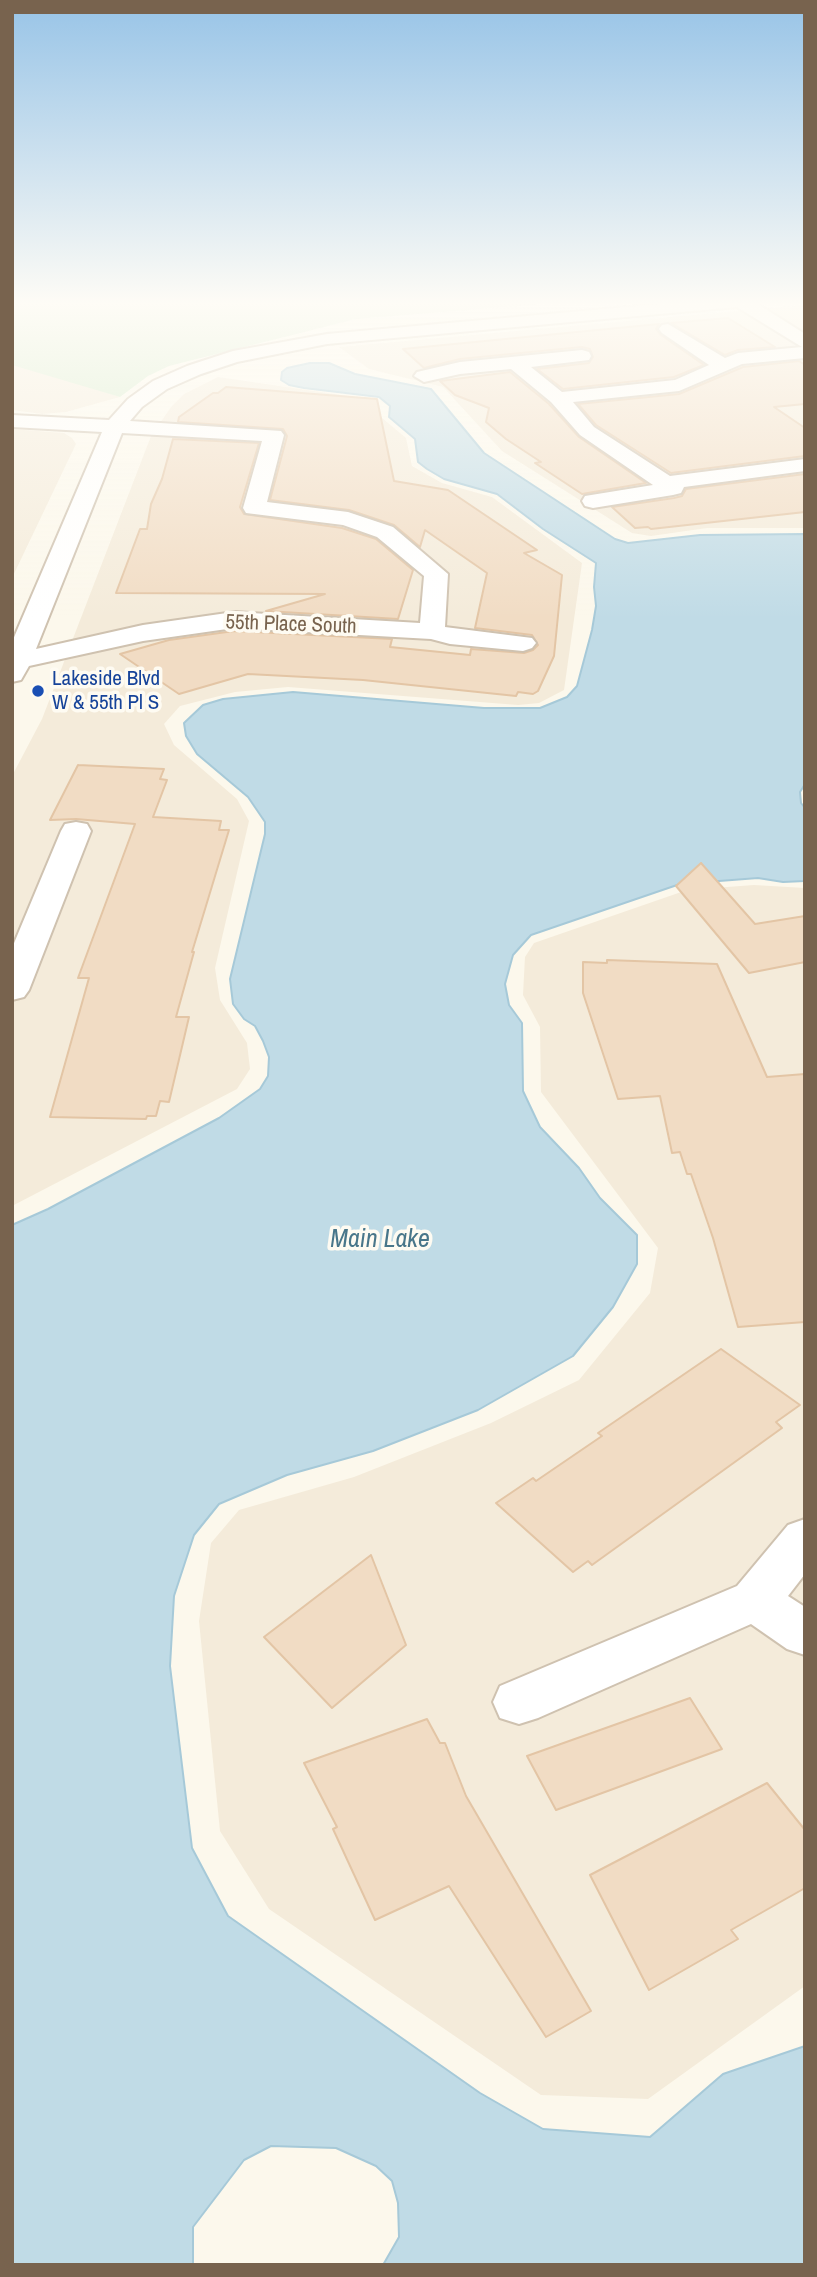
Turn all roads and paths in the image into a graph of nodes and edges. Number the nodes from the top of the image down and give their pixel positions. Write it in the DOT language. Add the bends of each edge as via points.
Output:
graph roads {
  1 [pos="131,407"];
  2 [pos="566,407"];
  3 [pos="12,421"];
  4 [pos="114,427"];
  5 [pos="805,465"];
  6 [pos="670,486"];
  7 [pos="593,501"];
  8 [pos="432,631"];
  9 [pos="523,643"];
  10 [pos="16,667"];
  11 [pos="76,831"];
  12 [pos="17,970"];
  13 [pos="805,1538"];
  14 [pos="755,1600"];
  15 [pos="805,1634"];
  16 [pos="519,1702"];
  1 -- 4 [label="street"];
  2 -- 6 [label="street" via="587,431"];
  3 -- 4 [label="street"];
  4 -- 8 [label="street" via="274,435 254,508 348,519 385,532 436,574"];
  4 -- 10 [label="street"];
  5 -- 6 [label="street"];
  6 -- 7 [label="street"];
  8 -- 9 [label="street, 55th Place South"];
  8 -- 10 [label="street, 55th Place South" via="234,620 143,633"];
  11 -- 12 [label="street"];
  13 -- 14 [label="street"];
  14 -- 15 [label="street"];
  14 -- 16 [label="street"];
}
